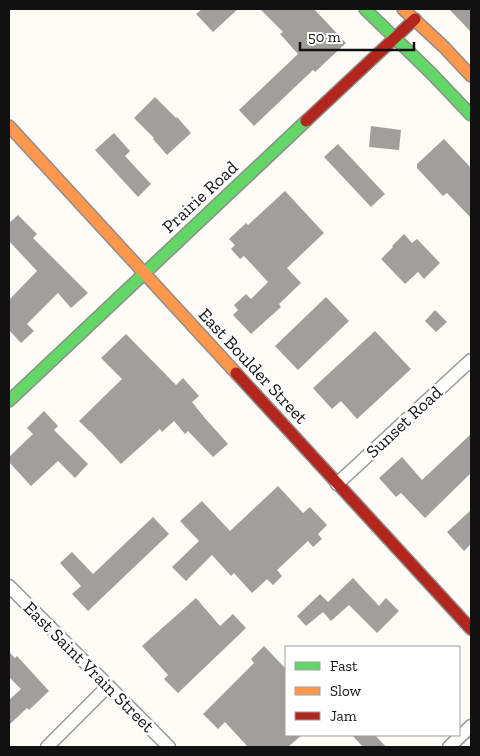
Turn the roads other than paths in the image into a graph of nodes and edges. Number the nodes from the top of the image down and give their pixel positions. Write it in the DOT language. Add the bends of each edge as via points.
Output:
graph roads {
  1 [pos="365,9"];
  2 [pos="403,9"];
  3 [pos="415,20"];
  4 [pos="396,38"];
  5 [pos="471,76"];
  6 [pos="471,115"];
  7 [pos="9,126"];
  8 [pos="144,274"];
  9 [pos="471,360"];
  10 [pos="9,401"];
  11 [pos="337,484"];
  12 [pos="9,586"];
  13 [pos="471,629"];
  14 [pos="108,686"];
  15 [pos="471,726"];
  16 [pos="47,747"];
  17 [pos="169,747"];
  18 [pos="449,747"];
  1 -- 4 [label="street"];
  2 -- 3 [label="street"];
  3 -- 4 [label="street, Prairie Road"];
  3 -- 5 [label="street"];
  4 -- 6 [label="street"];
  4 -- 8 [label="street, Prairie Road"];
  7 -- 8 [label="street, East Boulder Street"];
  8 -- 10 [label="street, Prairie Road"];
  8 -- 11 [label="street, East Boulder Street"];
  9 -- 11 [label="street, Sunset Road"];
  11 -- 13 [label="street, East Boulder Street"];
  12 -- 14 [label="street, East Saint Vrain Street"];
  14 -- 16 [label="street"];
  14 -- 17 [label="street, East Saint Vrain Street"];
  15 -- 18 [label="street"];
}
